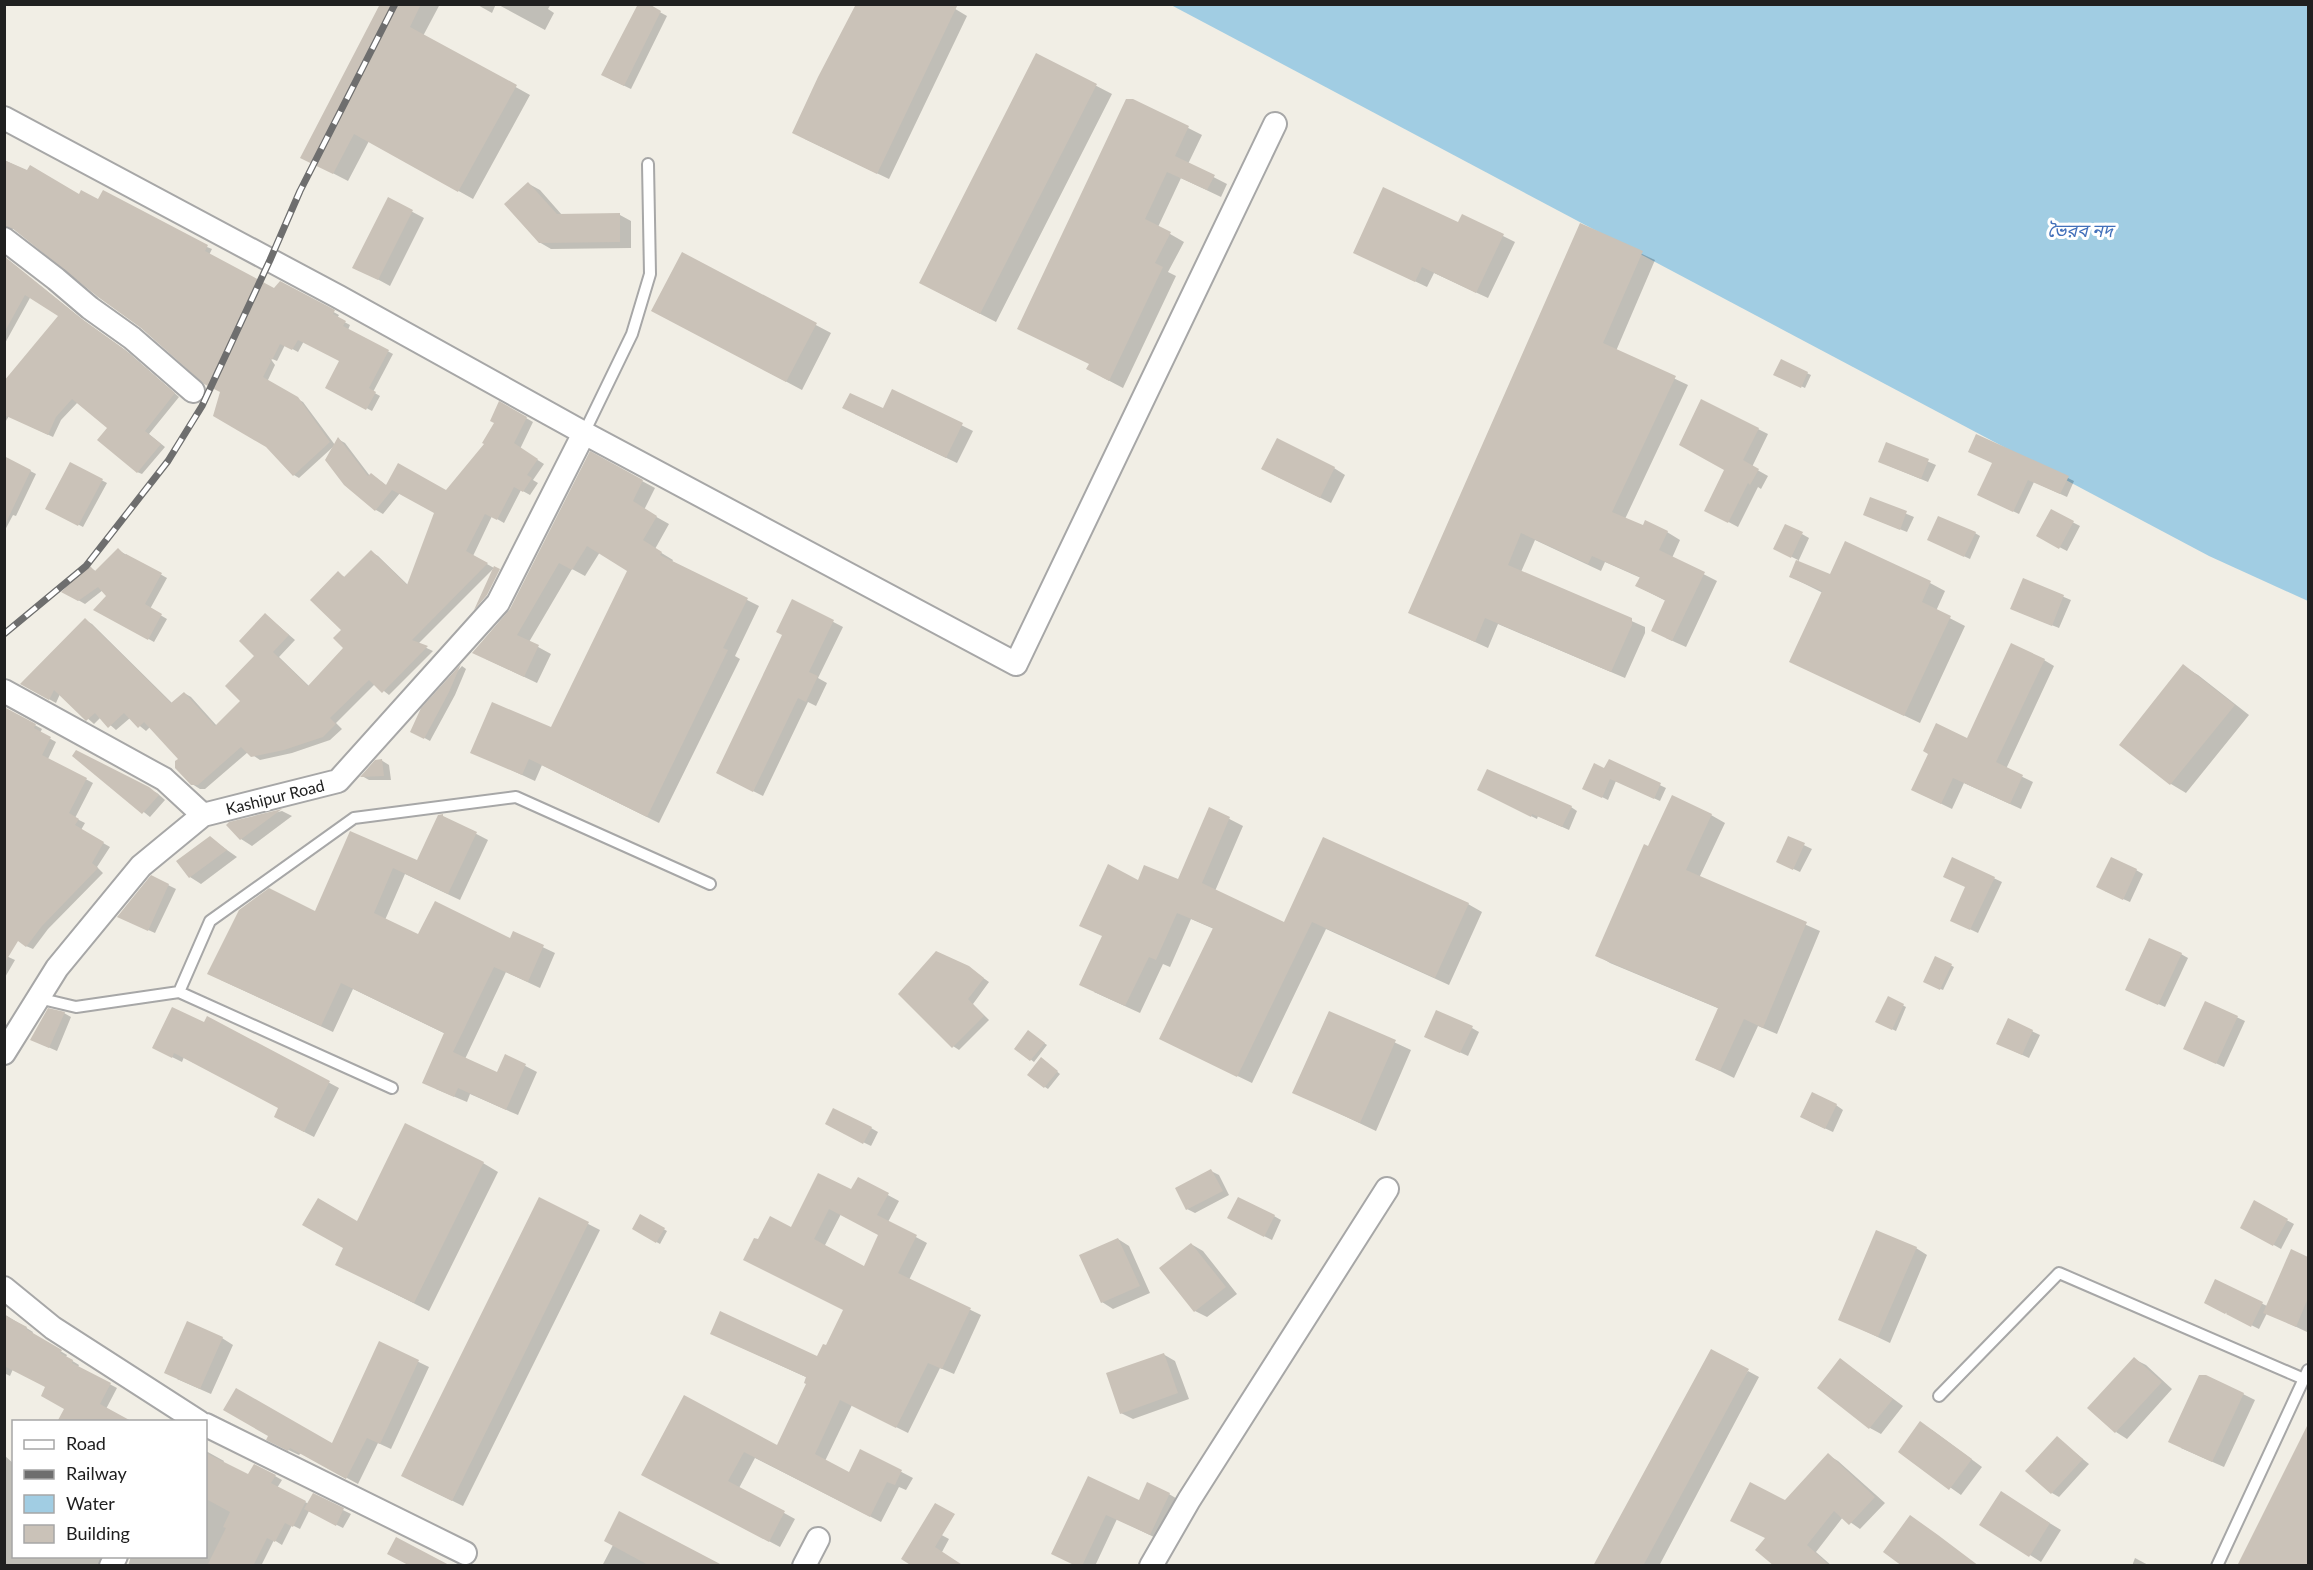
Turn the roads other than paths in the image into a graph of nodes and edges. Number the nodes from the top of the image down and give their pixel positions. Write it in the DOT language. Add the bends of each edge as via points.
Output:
graph roads {
  1 [pos="4,118"];
  2 [pos="1275,124"];
  3 [pos="648,164"];
  4 [pos="4,239"];
  5 [pos="193,391"];
  6 [pos="584,433"];
  7 [pos="4,691"];
  8 [pos="203,815"];
  9 [pos="710,884"];
  10 [pos="179,992"];
  11 [pos="39,998"];
  12 [pos="4,1053"];
  13 [pos="392,1088"];
  14 [pos="1388,1189"];
  15 [pos="4,1288"];
  16 [pos="2306,1375"];
  17 [pos="1939,1396"];
  18 [pos="195,1420"];
  19 [pos="207,1426"];
  20 [pos="818,1539"];
  21 [pos="465,1553"];
  22 [pos="804,1566"];
  23 [pos="1151,1566"];
  24 [pos="2217,1566"];
  1 -- 6 [label="street"];
  2 -- 6 [label="street" via="1016,663"];
  3 -- 6 [label="lane" via="650,273 632,334"];
  4 -- 5 [label="street" via="132,338"];
  6 -- 8 [label="street, Kashipur Road" via="498,603 338,781"];
  7 -- 8 [label="street" via="165,779"];
  8 -- 11 [label="street, Kashipur Road" via="141,866 57,968"];
  9 -- 10 [label="lane" via="516,797 354,818 210,921"];
  10 -- 11 [label="lane" via="76,1006"];
  10 -- 13 [label="lane"];
  11 -- 12 [label="street, Kashipur Road"];
  14 -- 23 [label="street" via="1188,1500"];
  15 -- 18 [label="street" via="53,1328"];
  16 -- 17 [label="lane" via="2060,1273"];
  16 -- 24 [label="lane"];
  19 -- 21 [label="street"];
  20 -- 22 [label="street"];
}
